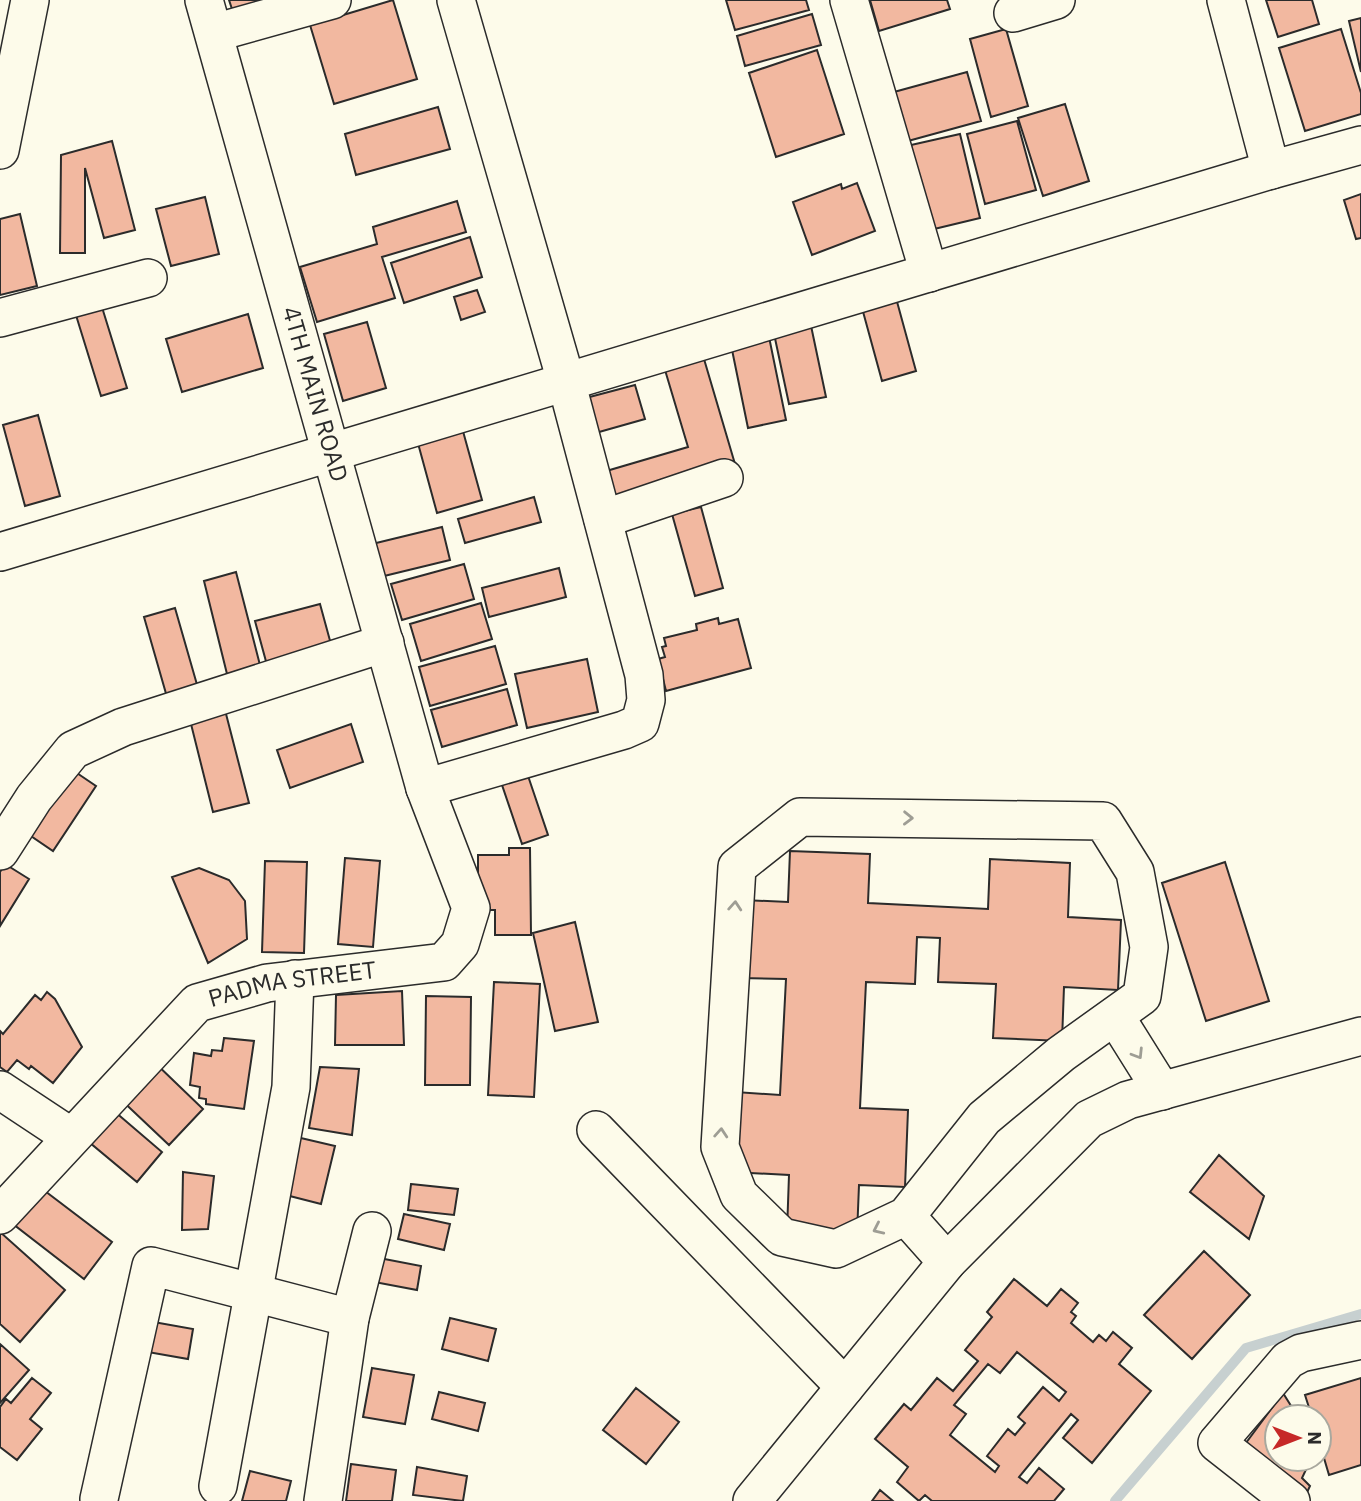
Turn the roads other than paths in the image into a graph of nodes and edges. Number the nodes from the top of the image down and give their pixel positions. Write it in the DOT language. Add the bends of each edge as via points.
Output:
graph roads {
  1 [pos="30,0"];
  2 [pos="332,0"];
  3 [pos="456,0"];
  4 [pos="849,0"];
  5 [pos="1056,0"];
  6 [pos="1226,0"];
  7 [pos="1013,13"];
  8 [pos="209,16"];
  9 [pos="1361,145"];
  10 [pos="0,150"];
  11 [pos="1271,170"];
  12 [pos="929,273"];
  13 [pos="148,278"];
  14 [pos="0,318"];
  15 [pos="566,381"];
  16 [pos="331,452"];
  17 [pos="724,478"];
  18 [pos="603,519"];
  19 [pos="0,552"];
  20 [pos="385,643"];
  21 [pos="425,788"];
  22 [pos="0,851"];
  23 [pos="295,979"];
  24 [pos="1115,1016"];
  25 [pos="1361,1036"];
  26 [pos="0,1090"];
  27 [pos="1162,1091"];
  28 [pos="596,1130"];
  29 [pos="71,1137"];
  30 [pos="0,1215"];
  31 [pos="906,1216"];
  32 [pos="372,1231"];
  33 [pos="947,1262"];
  34 [pos="253,1293"];
  35 [pos="350,1318"];
  36 [pos="1361,1340"];
  37 [pos="845,1387"];
  38 [pos="218,1486"];
  39 [pos="1254,1490"];
  40 [pos="99,1499"];
  41 [pos="323,1501"];
  42 [pos="752,1501"];
  43 [pos="1292,1501"];
  1 -- 10 [label="street"];
  2 -- 8 [label="street"];
  3 -- 15 [label="street"];
  4 -- 12 [label="street"];
  5 -- 7 [label="street"];
  6 -- 11 [label="street"];
  8 -- 16 [label="street, 4TH MAIN ROAD"];
  9 -- 11 [label="street"];
  11 -- 12 [label="street"];
  12 -- 15 [label="street"];
  13 -- 14 [label="street"];
  15 -- 16 [label="street"];
  15 -- 18 [label="street"];
  16 -- 19 [label="street"];
  16 -- 20 [label="street, 4TH MAIN ROAD"];
  17 -- 18 [label="street"];
  18 -- 21 [label="street" via="644,675 646,700 640,723"];
  20 -- 21 [label="street, 4TH MAIN ROAD"];
  20 -- 22 [label="street" via="123,727 73,750"];
  21 -- 23 [label="street, PADMA STREET" via="471,908 460,944 444,962"];
  23 -- 29 [label="street, PADMA STREET" via="197,1003"];
  23 -- 34 [label="street" via="291,1087"];
  24 -- 27 [label="street, one-way"];
  24 -- 31 [label="street" via="984,1118"];
  31 -- 24 [label="street, one-way" via="836,1249 782,1237 739,1195 720,1147 737,867 800,817 1103,821 1135,872 1149,947 1142,996"];
  25 -- 27 [label="street"];
  26 -- 29 [label="street"];
  27 -- 33 [label="street" via="1128,1100 1089,1119"];
  28 -- 37 [label="street"];
  29 -- 30 [label="street, PADMA STREET"];
  31 -- 33 [label="street"];
  32 -- 35 [label="street"];
  33 -- 37 [label="street"];
  34 -- 35 [label="street"];
  34 -- 38 [label="street"];
  34 -- 40 [label="street" via="151,1266"];
  35 -- 41 [label="street"];
  36 -- 39 [label="street" via="1288,1360 1217,1443"];
  37 -- 42 [label="street"];
  39 -- 43 [label="street"];
}
